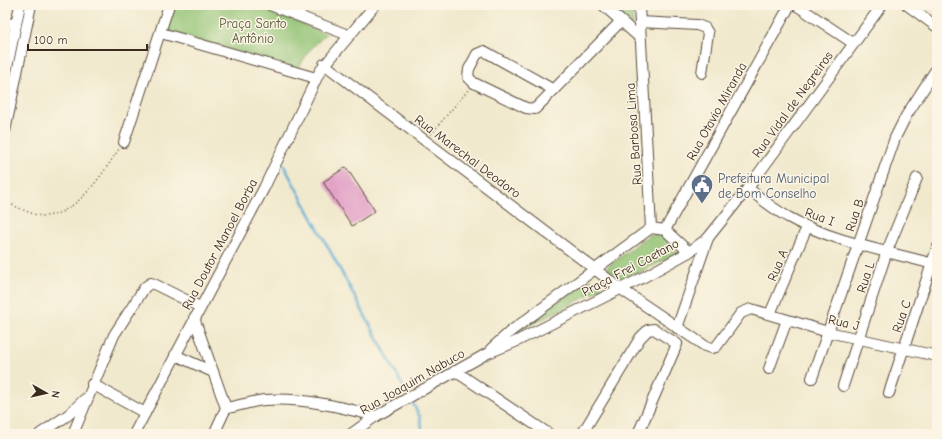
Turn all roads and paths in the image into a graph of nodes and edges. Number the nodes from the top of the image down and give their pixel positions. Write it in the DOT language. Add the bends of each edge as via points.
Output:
graph roads {
  1 [pos="20,5"];
  2 [pos="31,5"];
  3 [pos="270,5"];
  4 [pos="375,5"];
  5 [pos="603,5"];
  6 [pos="639,5"];
  7 [pos="790,5"];
  8 [pos="796,5"];
  9 [pos="882,5"];
  10 [pos="907,5"];
  11 [pos="166,6"];
  12 [pos="621,21"];
  13 [pos="5,22"];
  14 [pos="640,22"];
  15 [pos="16,26"];
  16 [pos="937,27"];
  17 [pos="160,32"];
  18 [pos="348,35"];
  19 [pos="640,38"];
  20 [pos="853,43"];
  21 [pos="324,64"];
  22 [pos="937,68"];
  23 [pos="702,73"];
  24 [pos="5,77"];
  25 [pos="316,78"];
  26 [pos="474,83"];
  27 [pos="554,90"];
  28 [pos="5,131"];
  29 [pos="426,141"];
  30 [pos="124,142"];
  31 [pos="917,178"];
  32 [pos="748,188"];
  33 [pos="5,202"];
  34 [pos="808,227"];
  35 [pos="651,228"];
  36 [pos="666,230"];
  37 [pos="708,238"];
  38 [pos="859,244"];
  39 [pos="937,248"];
  40 [pos="888,251"];
  41 [pos="690,252"];
  42 [pos="935,265"];
  43 [pos="596,269"];
  44 [pos="621,289"];
  45 [pos="200,307"];
  46 [pos="746,310"];
  47 [pos="770,314"];
  48 [pos="194,318"];
  49 [pos="787,320"];
  50 [pos="680,329"];
  51 [pos="828,332"];
  52 [pos="859,339"];
  53 [pos="674,341"];
  54 [pos="904,348"];
  55 [pos="488,353"];
  56 [pos="175,355"];
  57 [pos="937,356"];
  58 [pos="769,370"];
  59 [pos="455,371"];
  60 [pos="213,372"];
  61 [pos="812,378"];
  62 [pos="92,384"];
  63 [pos="844,386"];
  64 [pos="890,393"];
  65 [pos="86,399"];
  66 [pos="226,408"];
  67 [pos="145,413"];
  68 [pos="380,414"];
  69 [pos="40,434"];
  70 [pos="73,434"];
  71 [pos="134,434"];
  72 [pos="214,434"];
  73 [pos="351,434"];
  74 [pos="550,434"];
  75 [pos="582,434"];
  76 [pos="638,434"];
  1 -- 15 [label="street"];
  2 -- 28 [label="street"];
  3 -- 18 [label="street"];
  4 -- 18 [label="street, Rua Doutor Manoel Borba"];
  5 -- 12 [label="street"];
  6 -- 14 [label="street, Rua Barbosa Lima"];
  7 -- 36 [label="street, Rua Otavio Miranda"];
  8 -- 20 [label="street"];
  9 -- 20 [label="street, Rua Vidal de Negreiros"];
  10 -- 16 [label="street"];
  11 -- 17 [label="street"];
  12 -- 19 [label="street"];
  12 -- 27 [label="street"];
  13 -- 15 [label="street"];
  14 -- 19 [label="street, Rua Barbosa Lima"];
  14 -- 23 [label="street" via="697,25 705,28 708,32"];
  15 -- 24 [label="street"];
  17 -- 25 [label="street"];
  17 -- 30 [label="street"];
  18 -- 21 [label="street, Rua Doutor Manoel Borba"];
  19 -- 35 [label="street, Rua Barbosa Lima"];
  20 -- 32 [label="street, Rua Vidal de Negreiros"];
  21 -- 25 [label="street, Rua Doutor Manoel Borba"];
  21 -- 29 [label="street, Rua Marechal Deodoro"];
  22 -- 38 [label="street, Rua B" via="895,138"];
  25 -- 45 [label="street, Rua Doutor Manoel Borba" via="264,188"];
  26 -- 27 [label="street" via="529,109 536,108"];
  26 -- 27 [label="street" via="468,77 468,72 477,54 482,51"];
  26 -- 29 [label="path"];
  29 -- 43 [label="street, Rua Marechal Deodoro"];
  30 -- 33 [label="path" via="85,195 66,210 42,216"];
  31 -- 40 [label="street, Rua L"];
  32 -- 34 [label="street, Rua I" via="787,217"];
  32 -- 37 [label="street, Rua Vidal de Negreiros"];
  34 -- 38 [label="street, Rua I"];
  34 -- 47 [label="street, Rua A"];
  35 -- 36 [label="street, Praça Frei Caetano"];
  35 -- 43 [label="street, Praça Frei Caetano"];
  36 -- 41 [label="street, Praça Frei Caetano"];
  37 -- 41 [label="street, Rua Vidal de Negreiros"];
  37 -- 50 [label="street"];
  38 -- 40 [label="street, Rua I"];
  38 -- 51 [label="street, Rua B"];
  39 -- 42 [label="street, Rua C"];
  40 -- 42 [label="street, Rua I"];
  40 -- 52 [label="street, Rua L"];
  41 -- 44 [label="street, Praça Frei Caetano"];
  42 -- 54 [label="street, Rua C"];
  43 -- 44 [label="street, Rua Marechal Deodoro"];
  43 -- 55 [label="street, Praça Frei Caetano" via="511,331"];
  44 -- 50 [label="street, Rua Marechal Deodoro"];
  44 -- 55 [label="street, Praça Frei Caetano"];
  45 -- 48 [label="street, Rua Doutor Manoel Borba"];
  45 -- 62 [label="street" via="156,285 148,285 128,310"];
  46 -- 47 [label="street, Rua J"];
  46 -- 50 [label="street, Rua Marechal Deodoro" via="714,348 705,346"];
  47 -- 49 [label="street, Rua J"];
  48 -- 56 [label="street, Rua Doutor Manoel Borba"];
  48 -- 60 [label="street"];
  49 -- 51 [label="street, Rua J"];
  49 -- 58 [label="street"];
  50 -- 53 [label="street"];
  51 -- 52 [label="street, Rua J"];
  51 -- 61 [label="street, Rua B"];
  52 -- 54 [label="street, Rua J"];
  52 -- 63 [label="street, Rua L"];
  53 -- 75 [label="street" via="654,330 646,331"];
  53 -- 76 [label="street" via="676,346"];
  54 -- 57 [label="street, Rua J"];
  54 -- 64 [label="street, Rua C"];
  55 -- 59 [label="street, Rua Joaquim Nabuco"];
  56 -- 60 [label="street"];
  56 -- 67 [label="street, Rua Doutor Manoel Borba"];
  59 -- 68 [label="street, Rua Joaquim Nabuco"];
  59 -- 74 [label="street"];
  60 -- 66 [label="street"];
  62 -- 65 [label="street"];
  62 -- 67 [label="street"];
  65 -- 69 [label="street"];
  65 -- 70 [label="street"];
  66 -- 68 [label="street" via="264,400 277,400 336,406"];
  66 -- 72 [label="street"];
  67 -- 71 [label="street, Rua Doutor Manoel Borba"];
  68 -- 73 [label="street, Rua Joaquim Nabuco"];
}
